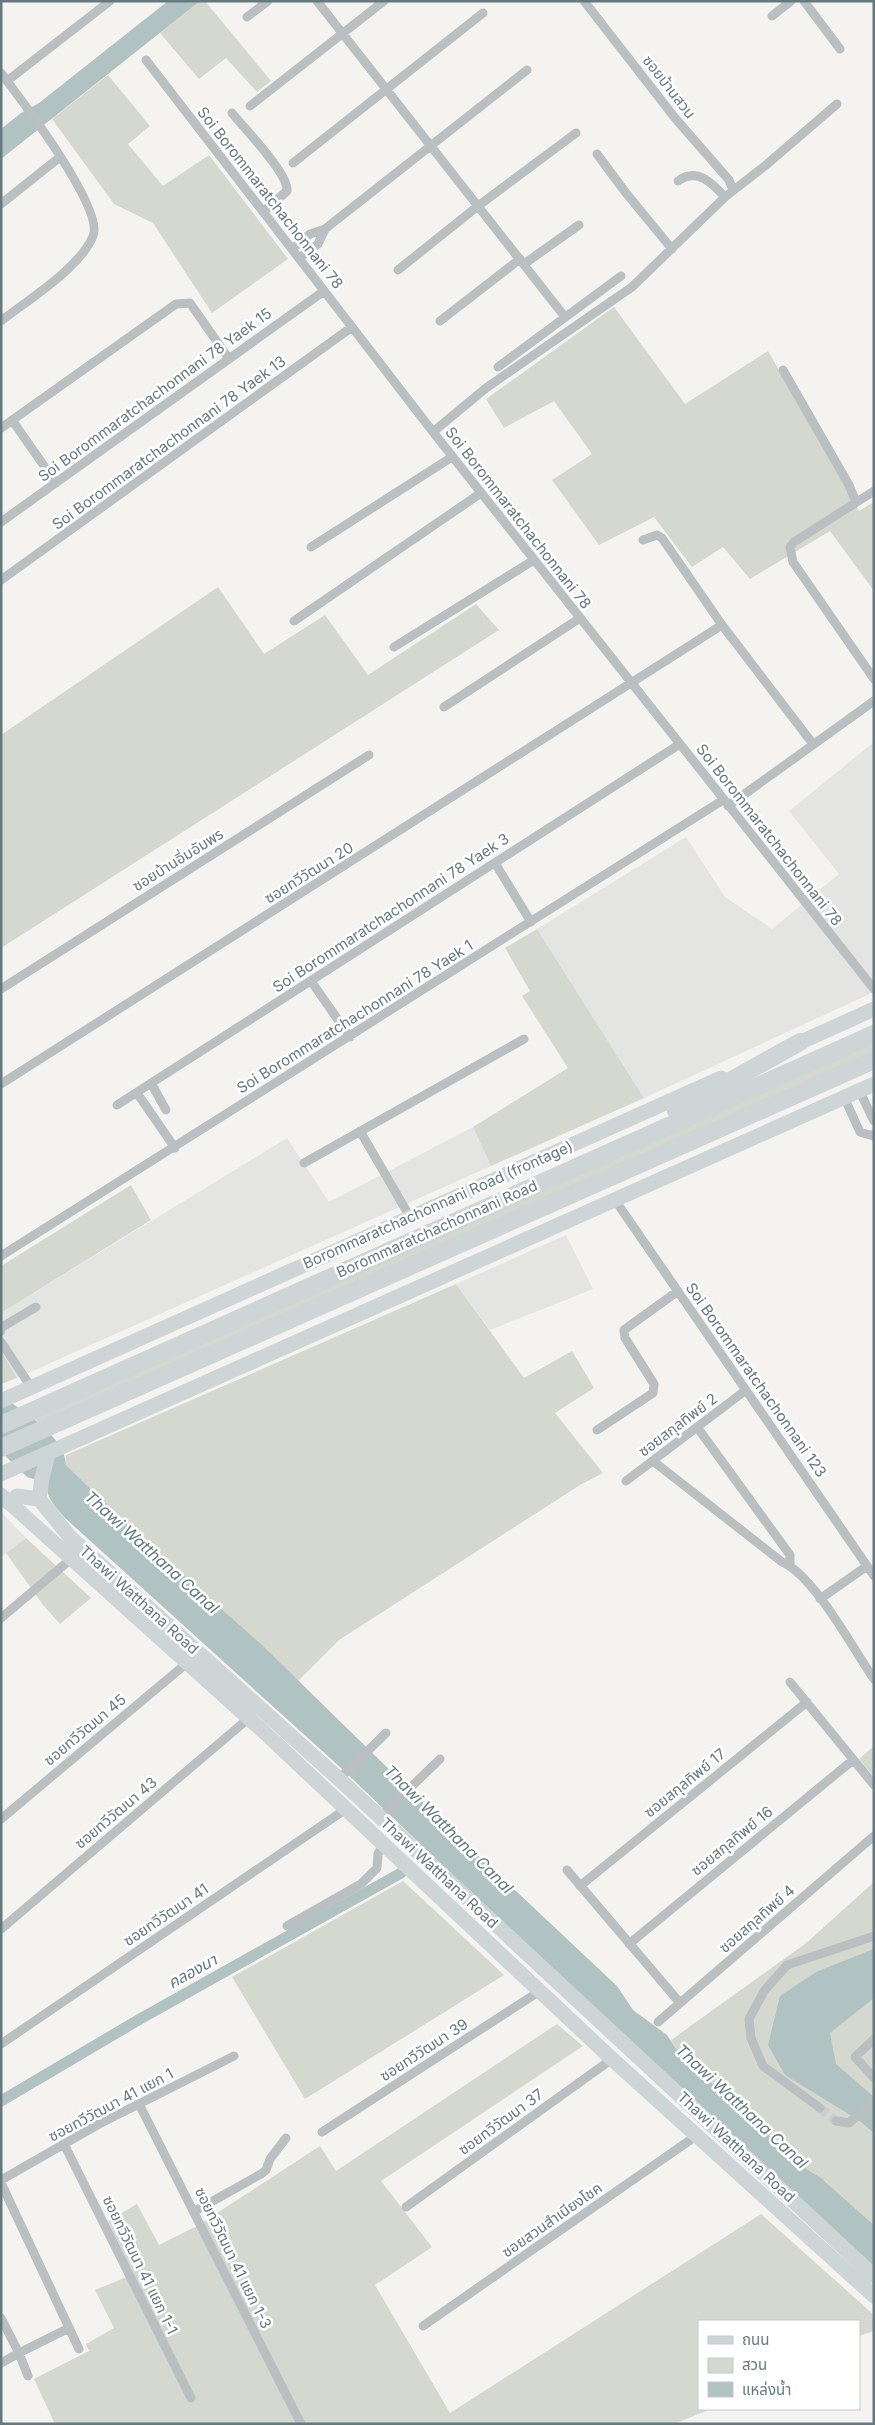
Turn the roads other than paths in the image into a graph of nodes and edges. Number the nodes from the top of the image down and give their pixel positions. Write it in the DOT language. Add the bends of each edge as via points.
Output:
graph roads {
  1 [pos="110,1"];
  2 [pos="268,1"];
  3 [pos="317,1"];
  4 [pos="384,1"];
  5 [pos="584,1"];
  6 [pos="791,1"];
  7 [pos="804,1"];
  8 [pos="483,13"];
  9 [pos="772,16"];
  10 [pos="247,17"];
  11 [pos="342,34"];
  12 [pos="840,49"];
  13 [pos="146,60"];
  14 [pos="527,70"];
  15 [pos="4,77"];
  16 [pos="386,89"];
  17 [pos="837,104"];
  18 [pos="250,106"];
  19 [pos="232,113"];
  20 [pos="576,134"];
  21 [pos="430,146"];
  22 [pos="597,154"];
  23 [pos="60,157"];
  24 [pos="293,163"];
  25 [pos="678,181"];
  26 [pos="734,190"];
  27 [pos="725,197"];
  28 [pos="1,204"];
  29 [pos="478,206"];
  30 [pos="263,212"];
  31 [pos="579,225"];
  32 [pos="325,229"];
  33 [pos="672,248"];
  34 [pos="292,249"];
  35 [pos="299,258"];
  36 [pos="522,262"];
  37 [pos="398,270"];
  38 [pos="621,276"];
  39 [pos="324,291"];
  40 [pos="565,317"];
  41 [pos="1,320"];
  42 [pos="440,321"];
  43 [pos="352,327"];
  44 [pos="229,359"];
  45 [pos="498,367"];
  46 [pos="783,370"];
  47 [pos="12,420"];
  48 [pos="1,428"];
  49 [pos="433,432"];
  50 [pos="452,457"];
  51 [pos="56,483"];
  52 [pos="874,490"];
  53 [pos="481,493"];
  54 [pos="856,502"];
  55 [pos="1,522"];
  56 [pos="643,540"];
  57 [pos="311,547"];
  58 [pos="534,560"];
  59 [pos="1,580"];
  60 [pos="580,618"];
  61 [pos="294,621"];
  62 [pos="722,625"];
  63 [pos="394,647"];
  64 [pos="874,679"];
  65 [pos="632,684"];
  66 [pos="874,701"];
  67 [pos="444,707"];
  68 [pos="680,744"];
  69 [pos="813,744"];
  70 [pos="369,755"];
  71 [pos="726,803"];
  72 [pos="495,863"];
  73 [pos="531,922"];
  74 [pos="311,981"];
  75 [pos="1,989"];
  76 [pos="874,989"];
  77 [pos="874,1009"];
  78 [pos="874,1034"];
  79 [pos="350,1037"];
  80 [pos="524,1039"];
  81 [pos="800,1042"];
  82 [pos="874,1060"];
  83 [pos="151,1083"];
  84 [pos="1,1084"];
  85 [pos="874,1084"];
  86 [pos="859,1090"];
  87 [pos="137,1093"];
  88 [pos="844,1097"];
  89 [pos="117,1105"];
  90 [pos="166,1110"];
  91 [pos="874,1121"];
  92 [pos="360,1131"];
  93 [pos="874,1135"];
  94 [pos="175,1148"];
  95 [pos="304,1162"];
  96 [pos="584,1164"];
  97 [pos="615,1200"];
  98 [pos="410,1217"];
  99 [pos="1,1256"];
  100 [pos="678,1291"];
  101 [pos="36,1307"];
  102 [pos="1,1331"];
  103 [pos="1,1342"];
  104 [pos="746,1390"];
  105 [pos="24,1391"];
  106 [pos="1,1401"];
  107 [pos="1,1425"];
  108 [pos="697,1427"];
  109 [pos="598,1430"];
  110 [pos="1,1448"];
  111 [pos="48,1454"];
  112 [pos="653,1460"];
  113 [pos="1,1474"];
  114 [pos="626,1481"];
  115 [pos="5,1499"];
  116 [pos="39,1499"];
  117 [pos="71,1559"];
  118 [pos="790,1565"];
  119 [pos="867,1566"];
  120 [pos="874,1576"];
  121 [pos="820,1599"];
  122 [pos="1,1618"];
  123 [pos="187,1663"];
  124 [pos="874,1679"];
  125 [pos="790,1682"];
  126 [pos="807,1702"];
  127 [pos="249,1718"];
  128 [pos="386,1733"];
  129 [pos="440,1759"];
  130 [pos="853,1760"];
  131 [pos="342,1776"];
  132 [pos="874,1785"];
  133 [pos="346,1808"];
  134 [pos="384,1814"];
  135 [pos="1,1819"];
  136 [pos="874,1836"];
  137 [pos="383,1844"];
  138 [pos="568,1870"];
  139 [pos="580,1886"];
  140 [pos="287,1926"];
  141 [pos="1,1929"];
  142 [pos="874,1936"];
  143 [pos="629,1944"];
  144 [pos="540,1991"];
  145 [pos="680,2004"];
  146 [pos="658,2022"];
  147 [pos="874,2039"];
  148 [pos="1,2044"];
  149 [pos="234,2056"];
  150 [pos="612,2060"];
  151 [pos="874,2078"];
  152 [pos="874,2101"];
  153 [pos="139,2104"];
  154 [pos="820,2108"];
  155 [pos="836,2121"];
  156 [pos="322,2132"];
  157 [pos="696,2136"];
  158 [pos="286,2138"];
  159 [pos="64,2144"];
  160 [pos="1,2181"];
  161 [pos="406,2208"];
  162 [pos="195,2211"];
  163 [pos="824,2229"];
  164 [pos="814,2241"];
  165 [pos="874,2276"];
  166 [pos="874,2296"];
  167 [pos="1,2318"];
  168 [pos="423,2326"];
  169 [pos="69,2328"];
  170 [pos="79,2349"];
  171 [pos="19,2353"];
  172 [pos="1,2363"];
  173 [pos="28,2376"];
  174 [pos="191,2398"];
  175 [pos="301,2424"];
  1 -- 15 [label="street"];
  2 -- 10 [label="street"];
  3 -- 11 [label="street"];
  4 -- 11 [label="street"];
  5 -- 26 [label="street, ซอยบ้านสวน"];
  6 -- 9 [label="street"];
  7 -- 12 [label="street"];
  8 -- 16 [label="street"];
  11 -- 16 [label="street"];
  11 -- 18 [label="street"];
  13 -- 30 [label="street, Soi Borommaratchachonnani 78"];
  14 -- 21 [label="street"];
  15 -- 23 [label="street"];
  16 -- 21 [label="street"];
  16 -- 24 [label="street"];
  17 -- 26 [label="street"];
  19 -- 30 [label="street" via="287,186 286,191"];
  20 -- 29 [label="street"];
  21 -- 29 [label="street"];
  21 -- 32 [label="street"];
  22 -- 33 [label="street"];
  23 -- 28 [label="street"];
  23 -- 41 [label="street" via="89,206 95,234 74,264"];
  25 -- 27 [label="street" via="686,175 695,174 712,183"];
  26 -- 27 [label="street"];
  27 -- 33 [label="street"];
  29 -- 36 [label="street"];
  29 -- 37 [label="street"];
  30 -- 34 [label="street, Soi Borommaratchachonnani 78"];
  31 -- 36 [label="street"];
  32 -- 34 [label="street" via="310,234"];
  32 -- 35 [label="street" via="318,244"];
  33 -- 49 [label="street" via="632,287 486,388"];
  34 -- 35 [label="street, Soi Borommaratchachonnani 78"];
  35 -- 39 [label="street, Soi Borommaratchachonnani 78"];
  36 -- 40 [label="street"];
  36 -- 42 [label="street"];
  38 -- 40 [label="street"];
  39 -- 43 [label="street, Soi Borommaratchachonnani 78"];
  39 -- 44 [label="street, Soi Borommaratchachonnani 78 Yaek 15"];
  40 -- 45 [label="street"];
  43 -- 49 [label="street, Soi Borommaratchachonnani 78"];
  43 -- 59 [label="street, Soi Borommaratchachonnani 78 Yaek 13"];
  44 -- 47 [label="street" via="190,303 176,304"];
  44 -- 51 [label="street, Soi Borommaratchachonnani 78 Yaek 15"];
  46 -- 54 [label="street"];
  47 -- 48 [label="street"];
  47 -- 51 [label="street"];
  49 -- 50 [label="street, Soi Borommaratchachonnani 78"];
  50 -- 53 [label="street, Soi Borommaratchachonnani 78"];
  50 -- 57 [label="street"];
  51 -- 55 [label="street, Soi Borommaratchachonnani 78 Yaek 15"];
  52 -- 54 [label="street"];
  53 -- 58 [label="street, Soi Borommaratchachonnani 78"];
  53 -- 61 [label="street"];
  54 -- 64 [label="street" via="794,542 790,554"];
  56 -- 62 [label="street" via="651,535 662,538"];
  58 -- 60 [label="street, Soi Borommaratchachonnani 78"];
  58 -- 63 [label="street"];
  60 -- 65 [label="street, Soi Borommaratchachonnani 78"];
  60 -- 67 [label="street"];
  62 -- 65 [label="street, ซอยทวีวัฒนา 20"];
  62 -- 69 [label="street"];
  65 -- 68 [label="street, Soi Borommaratchachonnani 78"];
  65 -- 84 [label="street, ซอยทวีวัฒนา 20"];
  66 -- 69 [label="street, Soi Borommaratchachonnani 78 Yaek 1"];
  68 -- 71 [label="street, Soi Borommaratchachonnani 78"];
  68 -- 72 [label="street, Soi Borommaratchachonnani 78 Yaek 3"];
  69 -- 71 [label="street, Soi Borommaratchachonnani 78 Yaek 1"];
  70 -- 75 [label="street, ซอยบ้านอิ่มอัมพร"];
  71 -- 73 [label="street, Soi Borommaratchachonnani 78 Yaek 1"];
  71 -- 76 [label="street, Soi Borommaratchachonnani 78"];
  72 -- 73 [label="street"];
  72 -- 74 [label="street, Soi Borommaratchachonnani 78 Yaek 3"];
  73 -- 79 [label="street, Soi Borommaratchachonnani 78 Yaek 1"];
  74 -- 79 [label="street"];
  74 -- 83 [label="street, Soi Borommaratchachonnani 78 Yaek 3"];
  77 -- 81 [label="main road, Borommaratchachonnani Road (frontage)"];
  78 -- 96 [label="highway, Borommaratchachonnani Road"];
  79 -- 94 [label="street, Soi Borommaratchachonnani 78 Yaek 1"];
  80 -- 92 [label="street"];
  81 -- 96 [label="highway"];
  81 -- 98 [label="main road, Borommaratchachonnani Road (frontage)"];
  82 -- 110 [label="highway, Borommaratchachonnani Road"];
  83 -- 87 [label="street, Soi Borommaratchachonnani 78 Yaek 3"];
  83 -- 90 [label="street"];
  85 -- 86 [label="main road"];
  86 -- 88 [label="main road"];
  86 -- 91 [label="street"];
  87 -- 89 [label="street, Soi Borommaratchachonnani 78 Yaek 3"];
  87 -- 94 [label="street"];
  88 -- 93 [label="street" via="860,1132"];
  88 -- 97 [label="main road"];
  92 -- 95 [label="street"];
  92 -- 98 [label="street"];
  94 -- 99 [label="street, Soi Borommaratchachonnani 78 Yaek 1"];
  96 -- 107 [label="highway, Borommaratchachonnani Road"];
  97 -- 100 [label="street, Soi Borommaratchachonnani 123"];
  97 -- 111 [label="main road"];
  98 -- 105 [label="main road, Borommaratchachonnani Road (frontage)"];
  100 -- 104 [label="street, Soi Borommaratchachonnani 123"];
  100 -- 109 [label="street" via="624,1330 625,1338 654,1384 653,1393"];
  101 -- 102 [label="street" via="14,1318"];
  103 -- 105 [label="street"];
  104 -- 108 [label="street, ซอยสกุลทิพย์ 2"];
  104 -- 119 [label="street, Soi Borommaratchachonnani 123"];
  105 -- 106 [label="main road, Borommaratchachonnani Road (frontage)"];
  108 -- 112 [label="street, ซอยสกุลทิพย์ 2"];
  108 -- 118 [label="street" via="790,1555"];
  111 -- 113 [label="main road"];
  111 -- 116 [label="main road"];
  112 -- 114 [label="street, ซอยสกุลทิพย์ 2"];
  112 -- 118 [label="street"];
  115 -- 116 [label="main road" via="17,1496"];
  115 -- 117 [label="main road, Thawi Watthana Road"];
  116 -- 131 [label="main road, Thawi Watthana Road" via="70,1537"];
  117 -- 122 [label="street"];
  117 -- 123 [label="main road, Thawi Watthana Road"];
  118 -- 121 [label="street"];
  119 -- 120 [label="street, Soi Borommaratchachonnani 123"];
  119 -- 121 [label="street"];
  121 -- 124 [label="street"];
  123 -- 127 [label="main road, Thawi Watthana Road"];
  123 -- 135 [label="street, ซอยทวีวัฒนา 45"];
  125 -- 126 [label="street"];
  126 -- 130 [label="street"];
  126 -- 139 [label="street, ซอยสกุลทิพย์ 17"];
  127 -- 133 [label="main road, Thawi Watthana Road"];
  127 -- 141 [label="street, ซอยทวีวัฒนา 43"];
  128 -- 131 [label="street"];
  129 -- 134 [label="street"];
  130 -- 132 [label="street"];
  130 -- 143 [label="street, ซอยสกุลทิพย์ 16"];
  131 -- 134 [label="main road, Thawi Watthana Road"];
  133 -- 137 [label="main road, Thawi Watthana Road"];
  133 -- 148 [label="street, ซอยทวีวัฒนา 41"];
  134 -- 163 [label="main road, Thawi Watthana Road"];
  136 -- 145 [label="street, ซอยสกุลทิพย์ 4"];
  137 -- 140 [label="street" via="377,1868 361,1884"];
  137 -- 144 [label="main road, Thawi Watthana Road"];
  138 -- 139 [label="street"];
  139 -- 143 [label="street"];
  142 -- 154 [label="street" via="787,1966 764,1991 749,2019 751,2038 763,2066"];
  143 -- 145 [label="street"];
  144 -- 150 [label="main road, Thawi Watthana Road"];
  144 -- 156 [label="street, ซอยทวีวัฒนา 39"];
  145 -- 146 [label="street, ซอยสกุลทิพย์ 4"];
  147 -- 151 [label="street" via="855,2057"];
  149 -- 153 [label="street, ซอยทวีวัฒนา 41 แยก 1"];
  150 -- 157 [label="main road, Thawi Watthana Road"];
  150 -- 161 [label="street, ซอยทวีวัฒนา 37"];
  152 -- 155 [label="street" via="855,2120 845,2124"];
  153 -- 159 [label="street, ซอยทวีวัฒนา 41 แยก 1"];
  153 -- 162 [label="street, ซอยทวีวัฒนา 41 แยก 1-3"];
  157 -- 164 [label="main road, Thawi Watthana Road"];
  157 -- 168 [label="street, ซอยสวนสำเนียงโชค"];
  158 -- 162 [label="street" via="266,2170"];
  159 -- 160 [label="street, ซอยทวีวัฒนา 41 แยก 1"];
  159 -- 174 [label="street, ซอยทวีวัฒนา 41 แยก 1-1"];
  160 -- 169 [label="street"];
  162 -- 175 [label="street, ซอยทวีวัฒนา 41 แยก 1-3"];
  163 -- 164 [label="main road"];
  163 -- 165 [label="main road, Thawi Watthana Road"];
  164 -- 166 [label="main road, Thawi Watthana Road"];
  167 -- 171 [label="street"];
  169 -- 170 [label="street"];
  169 -- 171 [label="street"];
  171 -- 172 [label="street"];
  171 -- 173 [label="street"];
}
